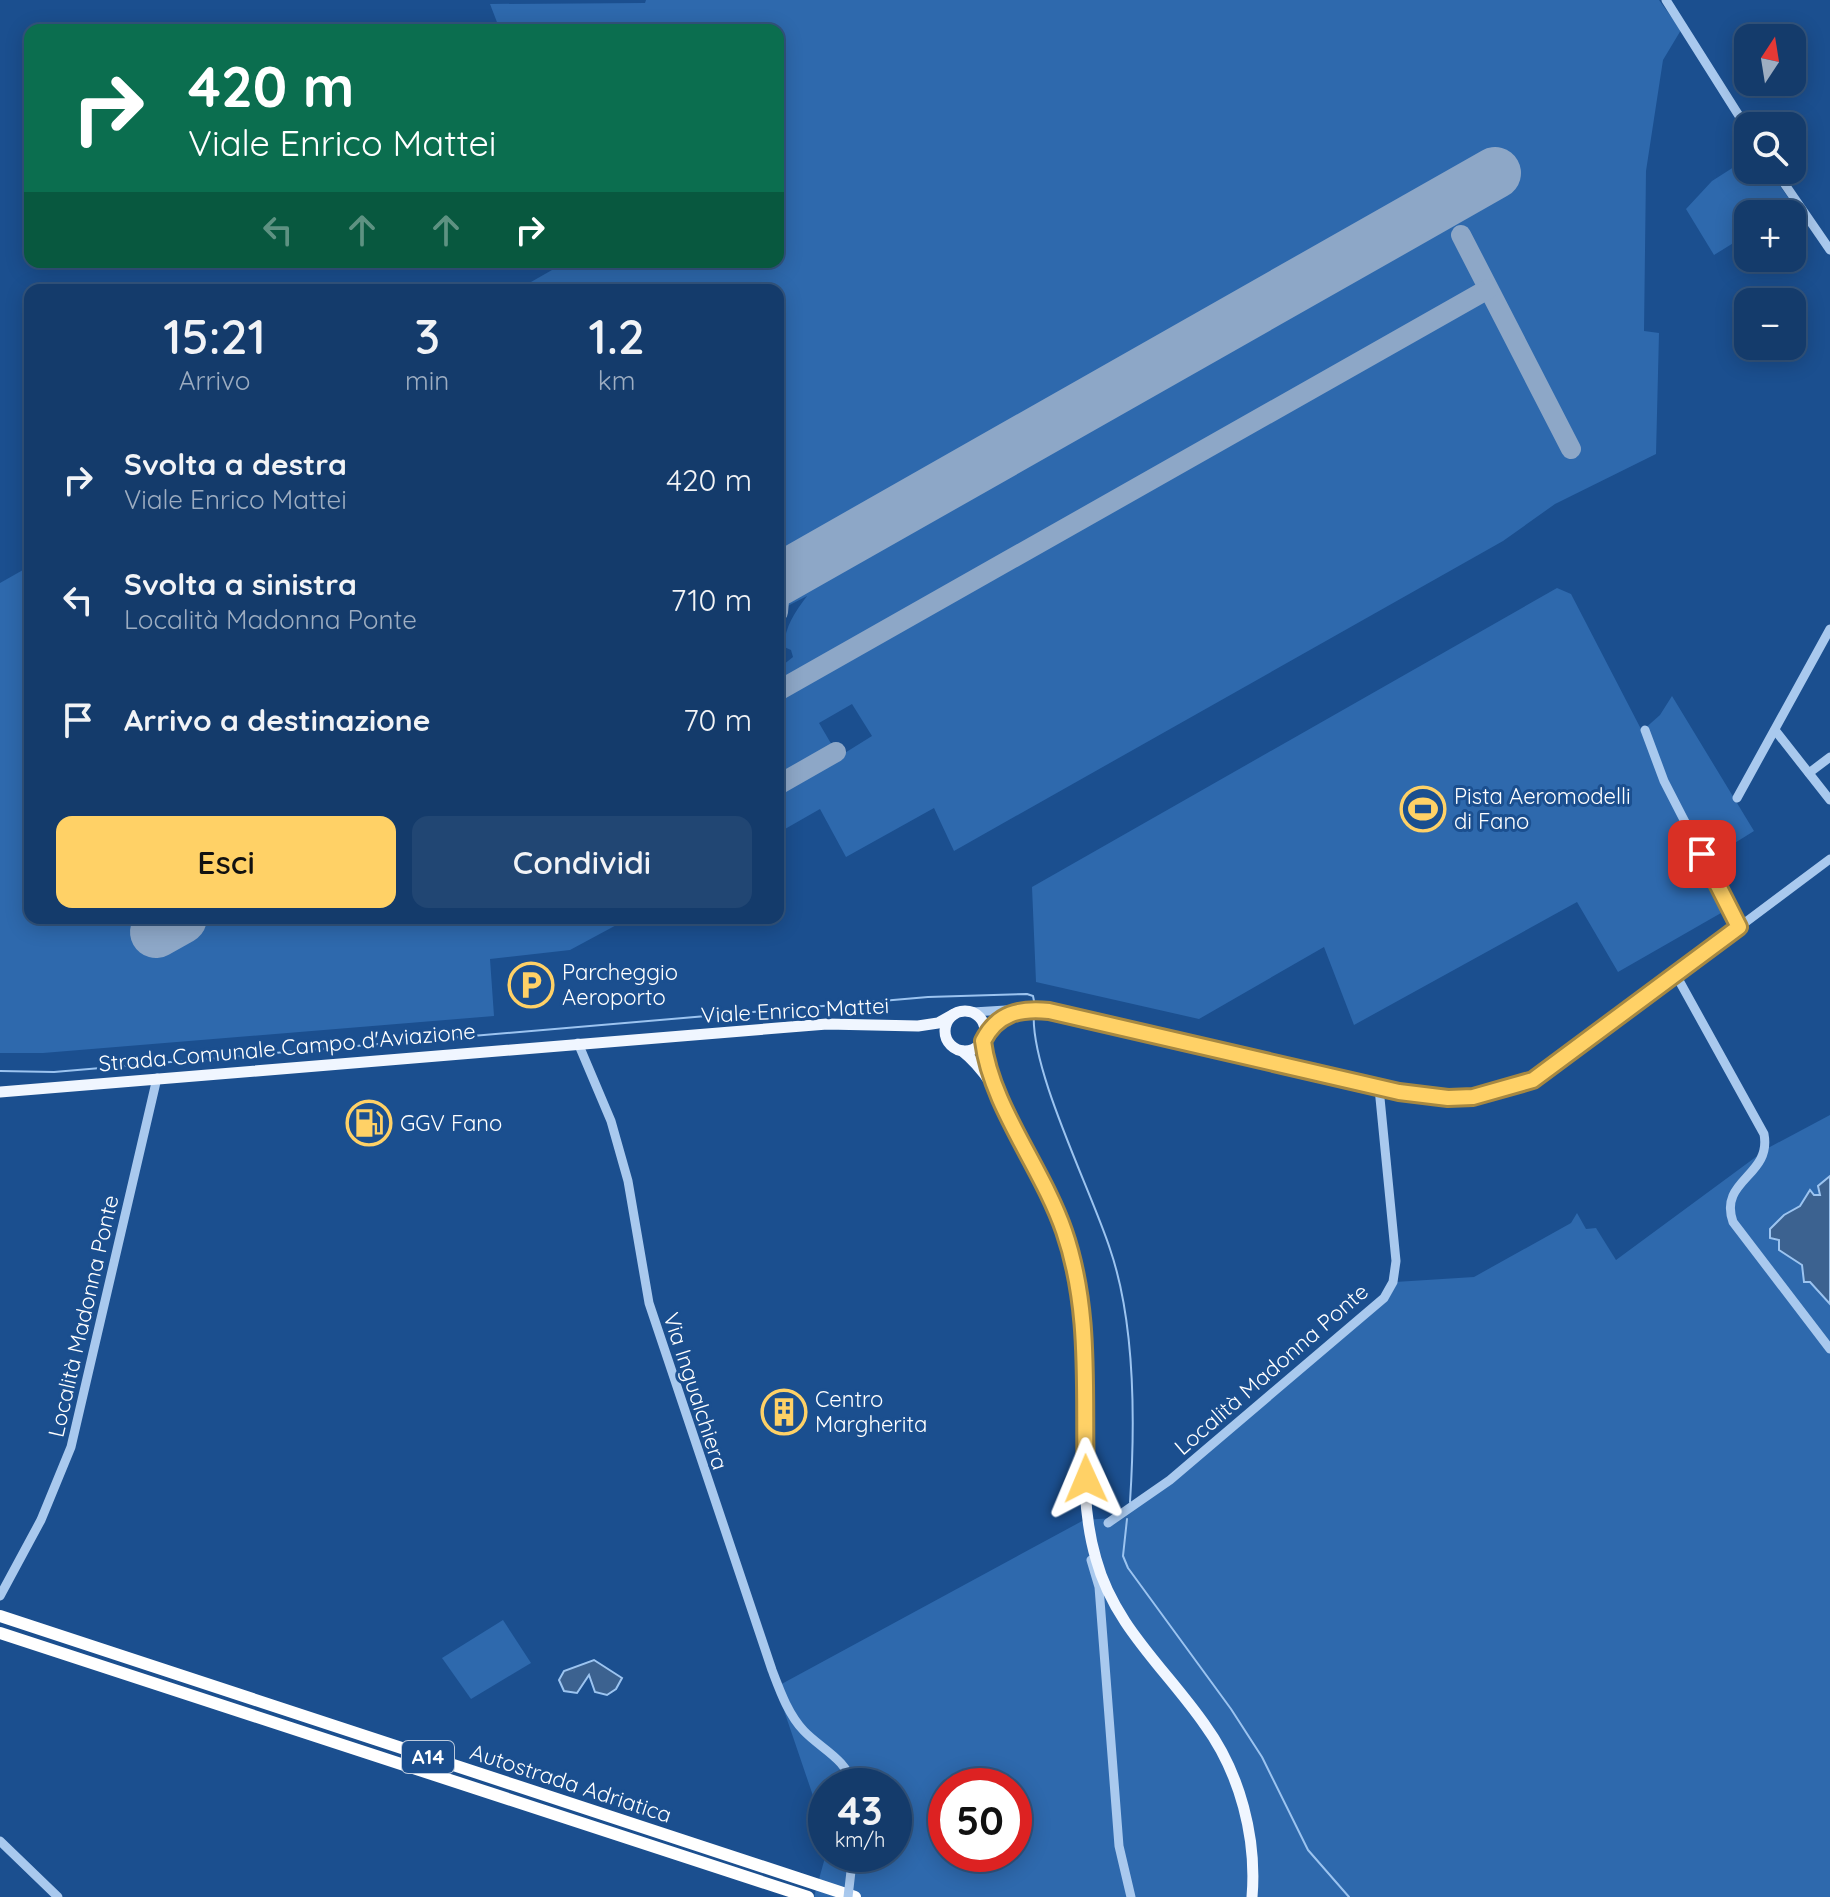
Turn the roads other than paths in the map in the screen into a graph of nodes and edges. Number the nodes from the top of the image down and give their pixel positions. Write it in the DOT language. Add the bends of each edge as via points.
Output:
graph roads {
  1 [pos="1666,0"];
  2 [pos="1737,112"];
  3 [pos="1785,184"];
  4 [pos="1830,250"];
  5 [pos="1830,629"];
  6 [pos="1645,730"];
  7 [pos="1775,730"];
  8 [pos="1830,757"];
  9 [pos="1809,773"];
  10 [pos="1737,798"];
  11 [pos="1830,800"];
  12 [pos="1830,859"];
  13 [pos="1739,927"];
  14 [pos="1676,975"];
  15 [pos="1024,1009"];
  16 [pos="973,1012"];
  17 [pos="954,1014"];
  18 [pos="918,1026"];
  19 [pos="945,1037"];
  20 [pos="984,1039"];
  21 [pos="602,1041"];
  22 [pos="578,1043"];
  23 [pos="962,1051"];
  24 [pos="593,1071"];
  25 [pos="157,1078"];
  26 [pos="991,1082"];
  27 [pos="1362,1084"];
  28 [pos="1379,1088"];
  29 [pos="0,1092"];
  30 [pos="1399,1092"];
  31 [pos="1383,1100"];
  32 [pos="1830,1349"];
  33 [pos="1108,1523"];
  34 [pos="1083,1524"];
  35 [pos="0,1596"];
  36 [pos="0,1616"];
  37 [pos="0,1633"];
  38 [pos="844,1768"];
  39 [pos="0,1841"];
  40 [pos="851,1872"];
  41 [pos="58,1897"];
  42 [pos="808,1897"];
  43 [pos="848,1897"];
  44 [pos="855,1897"];
  45 [pos="1131,1897"];
  46 [pos="1252,1897"];
  1 -- 2 [label="street"];
  3 -- 4 [label="street"];
  5 -- 7 [label="street"];
  6 -- 13 [label="street" via="1664,781"];
  7 -- 9 [label="street"];
  7 -- 10 [label="street"];
  8 -- 9 [label="street"];
  9 -- 11 [label="street"];
  12 -- 13 [label="street"];
  13 -- 14 [label="street"];
  14 -- 30 [label="street" via="1533,1080 1473,1097"];
  14 -- 32 [label="street" via="1764,1134 1767,1148 1762,1161 1730,1202 1733,1222"];
  15 -- 16 [label="street"];
  15 -- 20 [label="street" via="1006,1015"];
  15 -- 27 [label="street"];
  16 -- 17 [label="main road"];
  16 -- 20 [label="main road" via="983,1022"];
  17 -- 18 [label="main road, Viale Enrico Mattei"];
  17 -- 19 [label="main road" via="945,1026"];
  18 -- 19 [label="main road, Viale Enrico Mattei"];
  18 -- 21 [label="main road, Viale Enrico Mattei" via="827,1024"];
  19 -- 23 [label="main road"];
  20 -- 23 [label="main road" via="976,1048"];
  20 -- 26 [label="main road"];
  21 -- 22 [label="main road, Viale Enrico Mattei"];
  21 -- 24 [label="street"];
  22 -- 24 [label="street, Via Ingualchiera"];
  22 -- 25 [label="main road, Strada Comunale Campo d'Aviazione"];
  23 -- 26 [label="main road"];
  24 -- 38 [label="street, Via Ingualchiera" via="628,1181 649,1303 772,1670 791,1714"];
  25 -- 29 [label="main road, Strada Comunale Campo d'Aviazione"];
  25 -- 35 [label="street, Località Madonna Ponte" via="71,1447 41,1520"];
  26 -- 46 [label="main road" via="1057,1210 1077,1278 1086,1360 1086,1496 1098,1567 1133,1634 1224,1756 1246,1817"];
  27 -- 28 [label="street"];
  27 -- 31 [label="street"];
  28 -- 30 [label="street"];
  28 -- 31 [label="street"];
  30 -- 31 [label="street"];
  31 -- 33 [label="street, Località Madonna Ponte" via="1396,1261 1384,1298 1170,1480"];
  34 -- 45 [label="street" via="1099,1587 1119,1846"];
  36 -- 44 [label="highway, Autostrada Adriatica / A14"];
  37 -- 42 [label="highway, Autostrada Adriatica / A14"];
  39 -- 41 [label="street"];
  40 -- 43 [label="street, bridge"];
}
